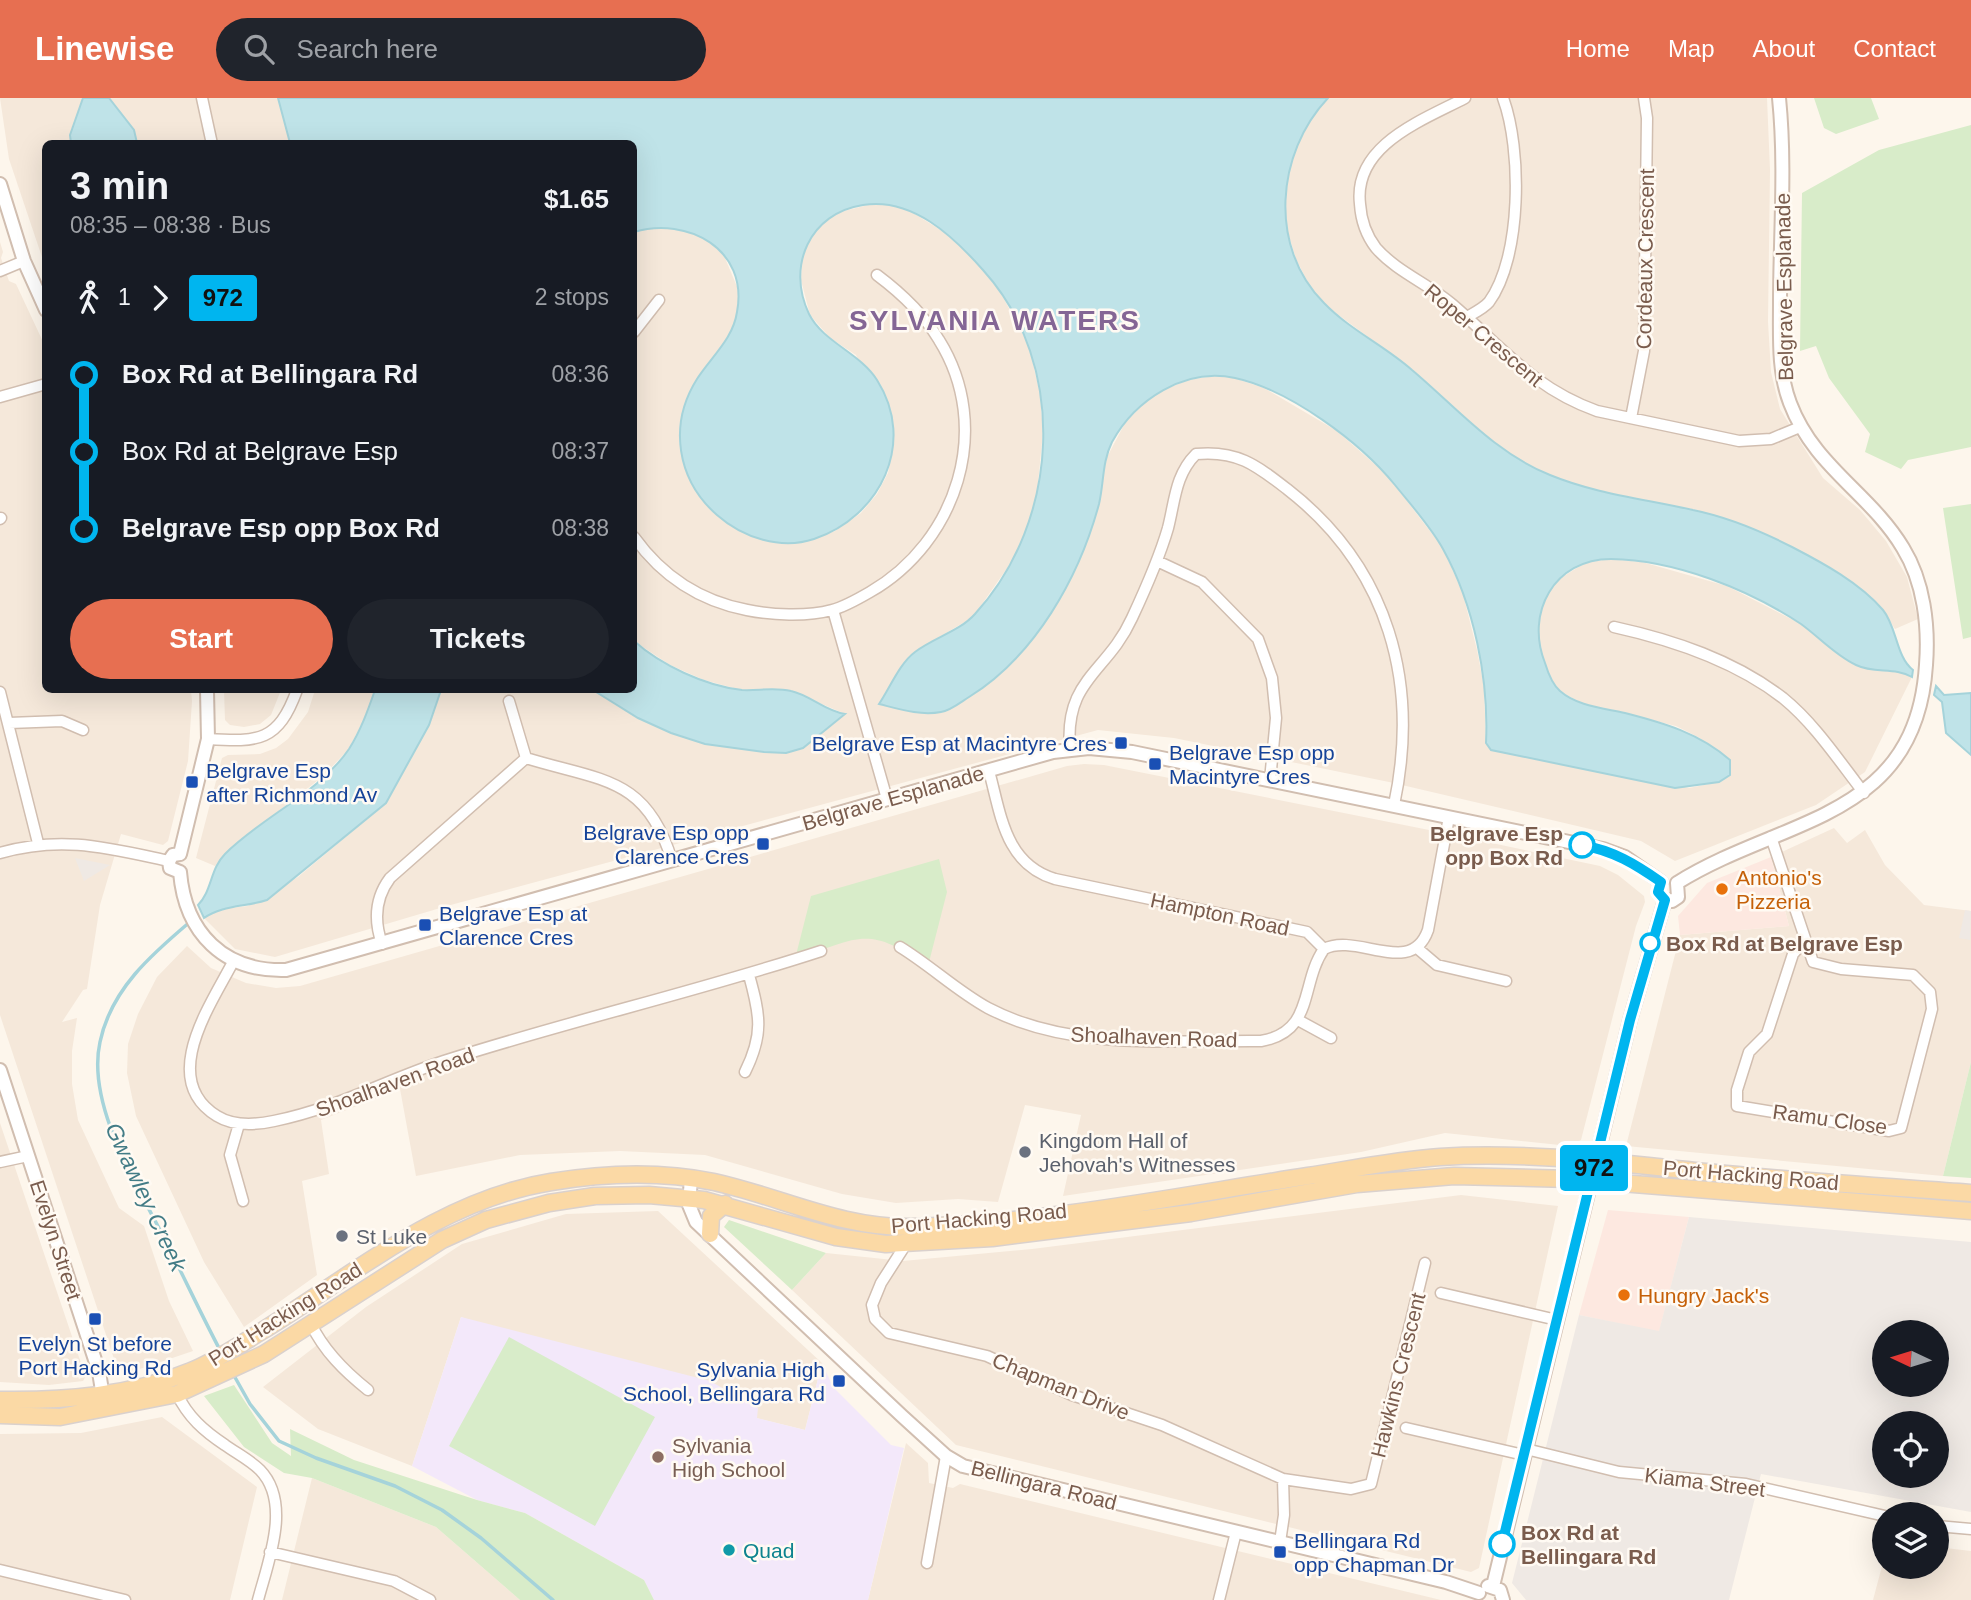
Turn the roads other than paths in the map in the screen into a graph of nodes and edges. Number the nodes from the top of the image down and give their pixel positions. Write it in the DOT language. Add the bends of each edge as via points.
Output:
graph roads {
  1 [pos="202,98"];
  2 [pos="1465,98"];
  3 [pos="1503,98"];
  4 [pos="1644,98"];
  5 [pos="1779,98"];
  6 [pos="211,140"];
  7 [pos="0,184"];
  8 [pos="24,261"];
  9 [pos="0,271"];
  10 [pos="877,275"];
  11 [pos="659,300"];
  12 [pos="42,301"];
  13 [pos="1467,317"];
  14 [pos="637,327"];
  15 [pos="42,385"];
  16 [pos="0,397"];
  17 [pos="1631,418"];
  18 [pos="1800,428"];
  19 [pos="637,541"];
  20 [pos="1157,561"];
  21 [pos="833,610"];
  22 [pos="1614,626"];
  23 [pos="0,692"];
  24 [pos="207,693"];
  25 [pos="296,693"];
  26 [pos="509,701"];
  27 [pos="9,723"];
  28 [pos="82,730"];
  29 [pos="208,739"];
  30 [pos="1070,748"];
  31 [pos="526,758"];
  32 [pos="989,771"];
  33 [pos="1270,780"];
  34 [pos="1864,793"];
  35 [pos="887,799"];
  36 [pos="1394,806"];
  37 [pos="1449,817"];
  38 [pos="1771,837"];
  39 [pos="38,843"];
  40 [pos="0,853"];
  41 [pos="175,858"];
  42 [pos="672,861"];
  43 [pos="1661,882"];
  44 [pos="1678,883"];
  45 [pos="1665,900"];
  46 [pos="1804,941"];
  47 [pos="382,944"];
  48 [pos="901,947"];
  49 [pos="1417,948"];
  50 [pos="1324,949"];
  51 [pos="821,951"];
  52 [pos="234,960"];
  53 [pos="749,975"];
  54 [pos="1506,981"];
  55 [pos="1298,1020"];
  56 [pos="1331,1038"];
  57 [pos="0,1070"];
  58 [pos="745,1072"];
  59 [pos="239,1124"];
  60 [pos="28,1156"];
  61 [pos="1596,1161"];
  62 [pos="0,1162"];
  63 [pos="691,1178"];
  64 [pos="1591,1181"];
  65 [pos="1971,1193"];
  66 [pos="689,1198"];
  67 [pos="243,1201"];
  68 [pos="725,1204"];
  69 [pos="1971,1211"];
  70 [pos="710,1234"];
  71 [pos="906,1244"];
  72 [pos="1425,1263"];
  73 [pos="1441,1293"];
  74 [pos="1557,1320"];
  75 [pos="311,1324"];
  76 [pos="368,1390"];
  77 [pos="177,1394"];
  78 [pos="0,1400"];
  79 [pos="104,1403"];
  80 [pos="0,1415"];
  81 [pos="1406,1427"];
  82 [pos="1525,1452"];
  83 [pos="946,1456"];
  84 [pos="1283,1479"];
  85 [pos="1369,1486"];
  86 [pos="1872,1513"];
  87 [pos="1949,1527"];
  88 [pos="1971,1529"];
  89 [pos="1236,1532"];
  90 [pos="1280,1542"];
  91 [pos="270,1552"];
  92 [pos="928,1563"];
  93 [pos="0,1570"];
  94 [pos="1493,1586"];
  95 [pos="1479,1597"];
  96 [pos="125,1600"];
  97 [pos="258,1600"];
  98 [pos="430,1600"];
  99 [pos="1219,1600"];
  100 [pos="1503,1600"];
  1 -- 6 [label="street"];
  2 -- 13 [label="street, Roper Crescent" via="1379,149 1359,198 1365,229 1375,247"];
  3 -- 13 [label="street" via="1514,150 1513,244 1488,304"];
  4 -- 17 [label="street, Cordeaux Crescent" via="1645,334"];
  5 -- 18 [label="street, Belgrave Esplanade" via="1782,365 1784,387"];
  7 -- 8 [label="street"];
  8 -- 9 [label="street"];
  8 -- 12 [label="street"];
  10 -- 21 [label="street" via="904,295 940,341 963,406 966,440 956,489 935,533 914,560 893,579"];
  11 -- 14 [label="street"];
  13 -- 17 [label="street, Roper Crescent" via="1539,384 1576,404"];
  15 -- 16 [label="street"];
  17 -- 18 [label="street, Roper Crescent" via="1740,441 1761,441"];
  18 -- 34 [label="street, Belgrave Esplanade" via="1833,472 1871,507 1903,548 1926,618 1925,687 1914,726 1891,766"];
  19 -- 21 [label="street" via="676,580 729,606 765,614"];
  20 -- 30 [label="street" via="1131,621 1074,699"];
  20 -- 33 [label="street" via="1202,582 1258,639 1272,678 1276,718"];
  20 -- 36 [label="street" via="1182,469 1196,454 1227,453 1255,465 1323,520 1372,591 1398,662 1404,734"];
  21 -- 35 [label="street"];
  22 -- 34 [label="street" via="1676,641 1783,699 1824,741"];
  23 -- 27 [label="street"];
  24 -- 29 [label="street"];
  25 -- 29 [label="street" via="284,721 264,737"];
  26 -- 31 [label="street"];
  27 -- 28 [label="street" via="62,722"];
  27 -- 39 [label="street"];
  29 -- 41 [label="street"];
  30 -- 32 [label="street, Belgrave Esplanade"];
  30 -- 33 [label="street, Belgrave Esplanade" via="1132,752"];
  31 -- 42 [label="street" via="636,796 659,825"];
  31 -- 47 [label="street" via="382,888 377,914"];
  32 -- 35 [label="street, Belgrave Esplanade"];
  32 -- 50 [label="street, Hampton Road" via="1008,840 1032,871 1307,932"];
  33 -- 36 [label="street, Belgrave Esplanade"];
  34 -- 38 [label="street, Belgrave Esplanade" via="1812,822"];
  35 -- 42 [label="street, Belgrave Esplanade"];
  36 -- 37 [label="street, Belgrave Esplanade"];
  37 -- 43 [label="street, Belgrave Esplanade" via="1602,849 1625,857"];
  37 -- 49 [label="street" via="1428,930"];
  38 -- 44 [label="street, Belgrave Esplanade" via="1718,859"];
  38 -- 46 [label="street, Ramu Close"];
  39 -- 40 [label="street"];
  39 -- 41 [label="street" via="89,844"];
  41 -- 52 [label="street, Belgrave Esplanade" via="187,865 180,872 187,912 211,944"];
  42 -- 47 [label="street, Belgrave Esplanade"];
  43 -- 44 [label="street"];
  43 -- 45 [label="street" via="1658,892"];
  44 -- 45 [label="street" via="1678,897"];
  45 -- 61 [label="street" via="1646,957"];
  46 -- 46 [label="street, Ramu Close" via="1813,962 1841,970 1913,975 1930,992 1932,1009 1901,1128 1889,1131 1737,1106 1749,1052 1767,1034 1793,954"];
  47 -- 52 [label="street, Belgrave Esplanade" via="286,970"];
  48 -- 55 [label="street, Shoalhaven Road" via="985,1006 1028,1026 1065,1034 1261,1041 1274,1039"];
  49 -- 50 [label="street" via="1397,954 1340,943"];
  49 -- 54 [label="street" via="1437,965"];
  50 -- 55 [label="street"];
  51 -- 53 [label="street, Shoalhaven Road"];
  52 -- 59 [label="street" via="189,1059 198,1098 215,1115"];
  53 -- 58 [label="street" via="760,1028 757,1048"];
  53 -- 59 [label="street, Shoalhaven Road" via="442,1062 332,1107 270,1122"];
  55 -- 56 [label="street"];
  57 -- 60 [label="street, Evelyn Street"];
  59 -- 67 [label="street" via="230,1156"];
  60 -- 62 [label="street"];
  60 -- 79 [label="street, Evelyn Street"];
  61 -- 63 [label="main road, Port Hacking Road" via="1484,1155 1427,1158 1176,1198 915,1227 850,1223"];
  61 -- 64 [label="street"];
  61 -- 65 [label="main road, Port Hacking Road"];
  63 -- 66 [label="street"];
  63 -- 79 [label="main road, Port Hacking Road" via="645,1174 585,1178 545,1182 498,1195 383,1252 200,1367"];
  64 -- 69 [label="main road, Port Hacking Road"];
  64 -- 71 [label="main road, Port Hacking Road" via="1485,1176 1387,1181 1191,1213"];
  64 -- 74 [label="street"];
  66 -- 68 [label="main road, Port Hacking Road"];
  66 -- 70 [label="street, Bellingara Road" via="692,1215"];
  66 -- 75 [label="main road, Port Hacking Road" via="595,1196 486,1220 442,1240"];
  68 -- 70 [label="main road" via="711,1216"];
  68 -- 71 [label="main road, Port Hacking Road" via="836,1237"];
  70 -- 83 [label="street, Bellingara Road"];
  71 -- 84 [label="street, Chapman Drive" via="872,1305 875,1319 889,1332 987,1356"];
  72 -- 85 [label="street, Hawkins Crescent"];
  73 -- 74 [label="street"];
  74 -- 82 [label="street"];
  75 -- 76 [label="street" via="347,1374"];
  75 -- 77 [label="main road, Port Hacking Road" via="247,1363"];
  77 -- 79 [label="main road, Port Hacking Road"];
  77 -- 91 [label="street" via="192,1419 268,1479 276,1504"];
  78 -- 79 [label="main road, Port Hacking Road"];
  79 -- 80 [label="main road, Port Hacking Road" via="60,1418"];
  81 -- 82 [label="street, Kiama Street"];
  82 -- 86 [label="street, Kiama Street" via="1619,1472 1746,1484"];
  82 -- 94 [label="street"];
  83 -- 89 [label="street, Bellingara Road" via="971,1469"];
  83 -- 92 [label="street"];
  84 -- 85 [label="street, Chapman Drive" via="1351,1489"];
  84 -- 90 [label="street"];
  87 -- 88 [label="street"];
  89 -- 90 [label="street, Bellingara Road"];
  89 -- 99 [label="street"];
  90 -- 95 [label="street, Bellingara Road"];
  91 -- 97 [label="street"];
  91 -- 98 [label="street" via="394,1581"];
  93 -- 96 [label="street"];
  94 -- 95 [label="street" via="1485,1587"];
  94 -- 100 [label="street"];
}
